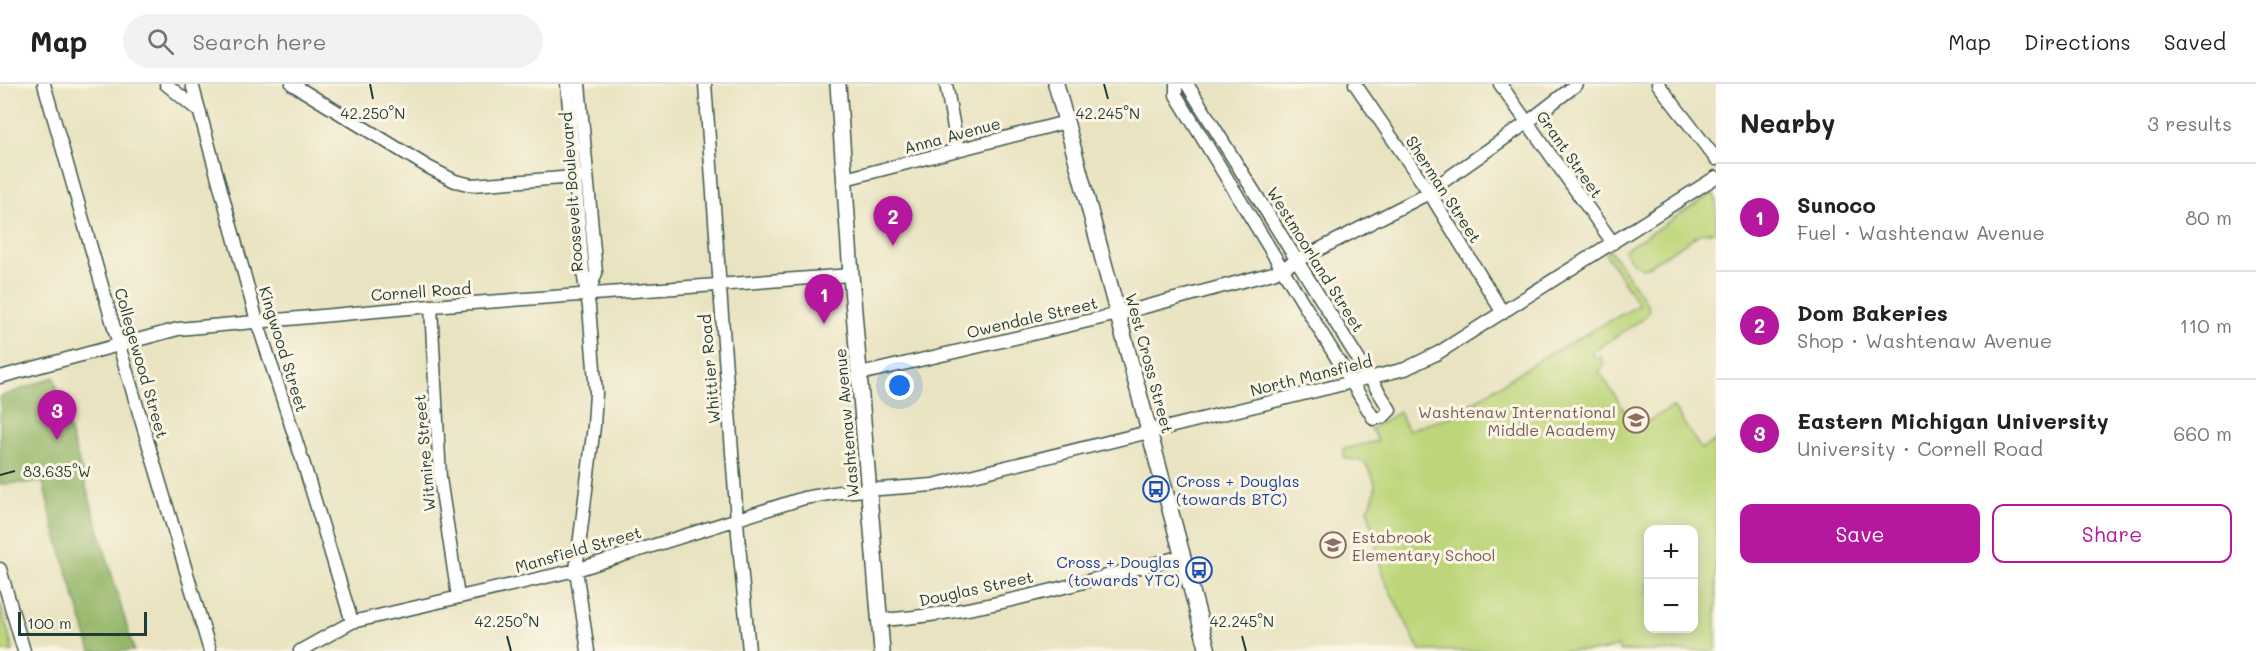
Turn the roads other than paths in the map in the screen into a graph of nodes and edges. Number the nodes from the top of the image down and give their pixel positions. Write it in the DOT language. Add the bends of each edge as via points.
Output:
graph roads {
  1 [pos="44,84"];
  2 [pos="166,84"];
  3 [pos="192,84"];
  4 [pos="292,84"];
  5 [pos="567,84"];
  6 [pos="579,84"];
  7 [pos="705,84"];
  8 [pos="838,84"];
  9 [pos="946,84"];
  10 [pos="1056,84"];
  11 [pos="1176,84"];
  12 [pos="1187,84"];
  13 [pos="1355,84"];
  14 [pos="1500,84"];
  15 [pos="1577,84"];
  16 [pos="1658,84"];
  17 [pos="200,112"];
  18 [pos="1066,122"];
  19 [pos="1528,122"];
  20 [pos="958,150"];
  21 [pos="1716,159"];
  22 [pos="574,176"];
  23 [pos="587,176"];
  24 [pos="1716,177"];
  25 [pos="845,179"];
  26 [pos="1429,192"];
  27 [pos="1613,243"];
  28 [pos="1298,261"];
  29 [pos="1282,269"];
  30 [pos="851,275"];
  31 [pos="719,285"];
  32 [pos="588,296"];
  33 [pos="430,306"];
  34 [pos="1503,313"];
  35 [pos="1118,314"];
  36 [pos="256,321"];
  37 [pos="118,344"];
  38 [pos="0,362"];
  39 [pos="860,374"];
  40 [pos="2,376"];
  41 [pos="1370,377"];
  42 [pos="1351,382"];
  43 [pos="1149,431"];
  44 [pos="869,490"];
  45 [pos="737,519"];
  46 [pos="1183,556"];
  47 [pos="0,569"];
  48 [pos="576,570"];
  49 [pos="459,597"];
  50 [pos="880,620"];
  51 [pos="352,622"];
  52 [pos="24,651"];
  53 [pos="210,651"];
  54 [pos="300,651"];
  55 [pos="588,651"];
  56 [pos="749,651"];
  57 [pos="882,651"];
  58 [pos="1208,651"];
  1 -- 37 [label="street, Collegewood Street"];
  2 -- 17 [label="street"];
  3 -- 17 [label="street, Kingwood Street"];
  4 -- 22 [label="street" via="455,181 472,185"];
  5 -- 22 [label="street, Roosevelt Boulevard"];
  6 -- 23 [label="street, Roosevelt Boulevard"];
  7 -- 31 [label="street, Whittier Road"];
  8 -- 25 [label="main road, Washtenaw Avenue"];
  9 -- 20 [label="street"];
  10 -- 18 [label="main road, West Cross Street"];
  11 -- 29 [label="street, Westmoorland Street" via="1176,95"];
  12 -- 28 [label="street, Westmoorland Street"];
  13 -- 26 [label="street, Sherman Street"];
  14 -- 19 [label="street, Grant Street"];
  15 -- 19 [label="street, Owendale Street"];
  16 -- 21 [label="street"];
  17 -- 36 [label="street, Kingwood Street"];
  18 -- 20 [label="street, Anna Avenue"];
  18 -- 35 [label="main road, West Cross Street"];
  19 -- 26 [label="street, Owendale Street"];
  19 -- 27 [label="street, Grant Street"];
  20 -- 25 [label="street, Anna Avenue"];
  22 -- 23 [label="street"];
  22 -- 32 [label="street, Roosevelt Boulevard"];
  23 -- 32 [label="street, Roosevelt Boulevard" via="596,273"];
  24 -- 27 [label="street, North Mansfield"];
  25 -- 30 [label="main road, Washtenaw Avenue"];
  26 -- 28 [label="street, Owendale Street"];
  26 -- 34 [label="street, Sherman Street"];
  27 -- 34 [label="street, North Mansfield"];
  28 -- 29 [label="street, Owendale Street"];
  28 -- 41 [label="street, Westmoorland Street"];
  29 -- 35 [label="street, Owendale Street"];
  29 -- 42 [label="street, Westmoorland Street"];
  30 -- 31 [label="street, Cornell Road"];
  30 -- 39 [label="main road, Washtenaw Avenue"];
  31 -- 32 [label="street, Cornell Road"];
  31 -- 45 [label="street, Whittier Road"];
  32 -- 33 [label="street, Cornell Road"];
  32 -- 48 [label="street, Roosevelt Boulevard" via="596,393"];
  33 -- 36 [label="street, Cornell Road"];
  33 -- 49 [label="street, Witmire Street" via="440,478"];
  34 -- 41 [label="street, North Mansfield" via="1421,363"];
  35 -- 39 [label="street, Owendale Street"];
  35 -- 43 [label="main road, West Cross Street"];
  36 -- 37 [label="street, Cornell Road" via="178,328"];
  36 -- 51 [label="street, Kingwood Street"];
  37 -- 40 [label="street, Cornell Road"];
  37 -- 53 [label="street, Collegewood Street"];
  38 -- 40 [label="street"];
  39 -- 44 [label="main road, Washtenaw Avenue"];
  41 -- 42 [label="street, North Mansfield"];
  41 -- 42 [label="street, Westmoorland Street" via="1390,410 1383,417 1374,419"];
  42 -- 43 [label="street, North Mansfield"];
  43 -- 44 [label="street, North Mansfield" via="933,485"];
  43 -- 46 [label="main road, West Cross Street"];
  44 -- 45 [label="street, Mansfield Street" via="818,495"];
  44 -- 50 [label="main road, Washtenaw Avenue"];
  45 -- 48 [label="street, Mansfield Street"];
  45 -- 56 [label="street, Whittier Road"];
  46 -- 50 [label="street, Douglas Street" via="964,610"];
  46 -- 58 [label="main road, West Cross Street"];
  47 -- 52 [label="street"];
  48 -- 49 [label="street, Mansfield Street"];
  48 -- 55 [label="street, Roosevelt Boulevard"];
  49 -- 51 [label="street, Mansfield Street"];
  50 -- 57 [label="main road, Washtenaw Avenue"];
  51 -- 54 [label="street, Mansfield Street"];
}
